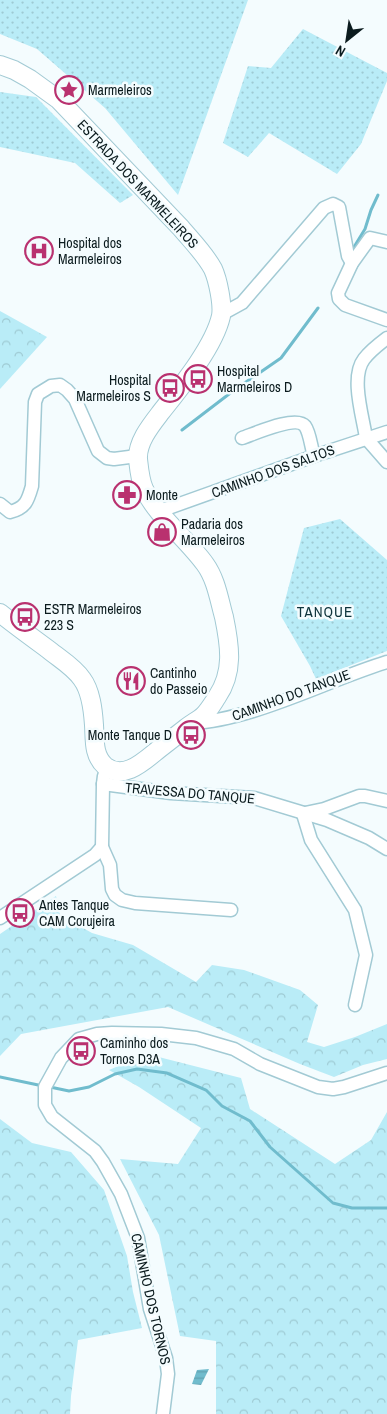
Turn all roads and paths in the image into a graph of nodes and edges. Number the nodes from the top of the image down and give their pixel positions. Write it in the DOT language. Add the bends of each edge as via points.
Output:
graph roads {
  1 [pos="0,65"];
  2 [pos="387,242"];
  3 [pos="352,263"];
  4 [pos="222,314"];
  5 [pos="387,320"];
  6 [pos="387,338"];
  7 [pos="387,432"];
  8 [pos="242,438"];
  9 [pos="366,438"];
  10 [pos="138,456"];
  11 [pos="314,456"];
  12 [pos="387,462"];
  13 [pos="7,511"];
  14 [pos="160,512"];
  15 [pos="0,613"];
  16 [pos="387,662"];
  17 [pos="193,723"];
  18 [pos="106,766"];
  19 [pos="103,784"];
  20 [pos="387,801"];
  21 [pos="303,814"];
  22 [pos="102,846"];
  23 [pos="387,849"];
  24 [pos="231,910"];
  25 [pos="0,918"];
  26 [pos="355,1004"];
  27 [pos="387,1073"];
  28 [pos="163,1414"];
  1 -- 4 [label="main road, ESTRADA DOS MARMELEIROS" via="30,79 60,100 198,248 213,270"];
  2 -- 3 [label="street" via="370,238"];
  3 -- 4 [label="street" via="339,207 333,204 324,208 242,303"];
  3 -- 5 [label="street" via="338,293 339,299 345,305"];
  4 -- 10 [label="main road, ESTRADA DOS MARMELEIROS" via="205,351 150,427"];
  6 -- 9 [label="street" via="363,359 358,374"];
  7 -- 9 [label="street, CAMINHO DOS SALTOS"];
  8 -- 11 [label="street" via="276,426 302,423"];
  9 -- 11 [label="street, CAMINHO DOS SALTOS"];
  9 -- 12 [label="street"];
  10 -- 13 [label="street" via="114,460 98,451 68,390 60,385 52,386 38,394 34,402 32,486 28,498 19,510"];
  10 -- 14 [label="main road, ESTRADA DOS MARMELEIROS" via="144,489"];
  11 -- 14 [label="street, CAMINHO DOS SALTOS"];
  14 -- 17 [label="main road, ESTRADA DOS MARMELEIROS" via="214,579 230,656 224,687 204,715"];
  15 -- 18 [label="main road" via="66,663 83,680 91,699 95,748"];
  16 -- 17 [label="street, CAMINHO DO TANQUE" via="278,703 216,721"];
  17 -- 18 [label="main road, ESTRADA DOS MARMELEIROS" via="130,770 115,771"];
  18 -- 19 [label="street"];
  19 -- 21 [label="street, TRAVESSA DO TANQUE" via="171,794 254,798"];
  19 -- 22 [label="street"];
  20 -- 21 [label="street" via="359,796"];
  21 -- 23 [label="street, TRAVESSA DO TANQUE" via="360,834"];
  21 -- 26 [label="street" via="311,840 355,910 366,955"];
  22 -- 24 [label="street" via="110,865 112,889 122,900"];
  22 -- 25 [label="street" via="95,855"];
  27 -- 28 [label="street, CAMINHO DOS TORNOS" via="344,1087 318,1087 260,1064 234,1049 196,1038 160,1034 97,1034 80,1039 61,1058 45,1087 45,1105 52,1117 103,1162 121,1194 138,1238 150,1309 166,1358 168,1374"];
}
